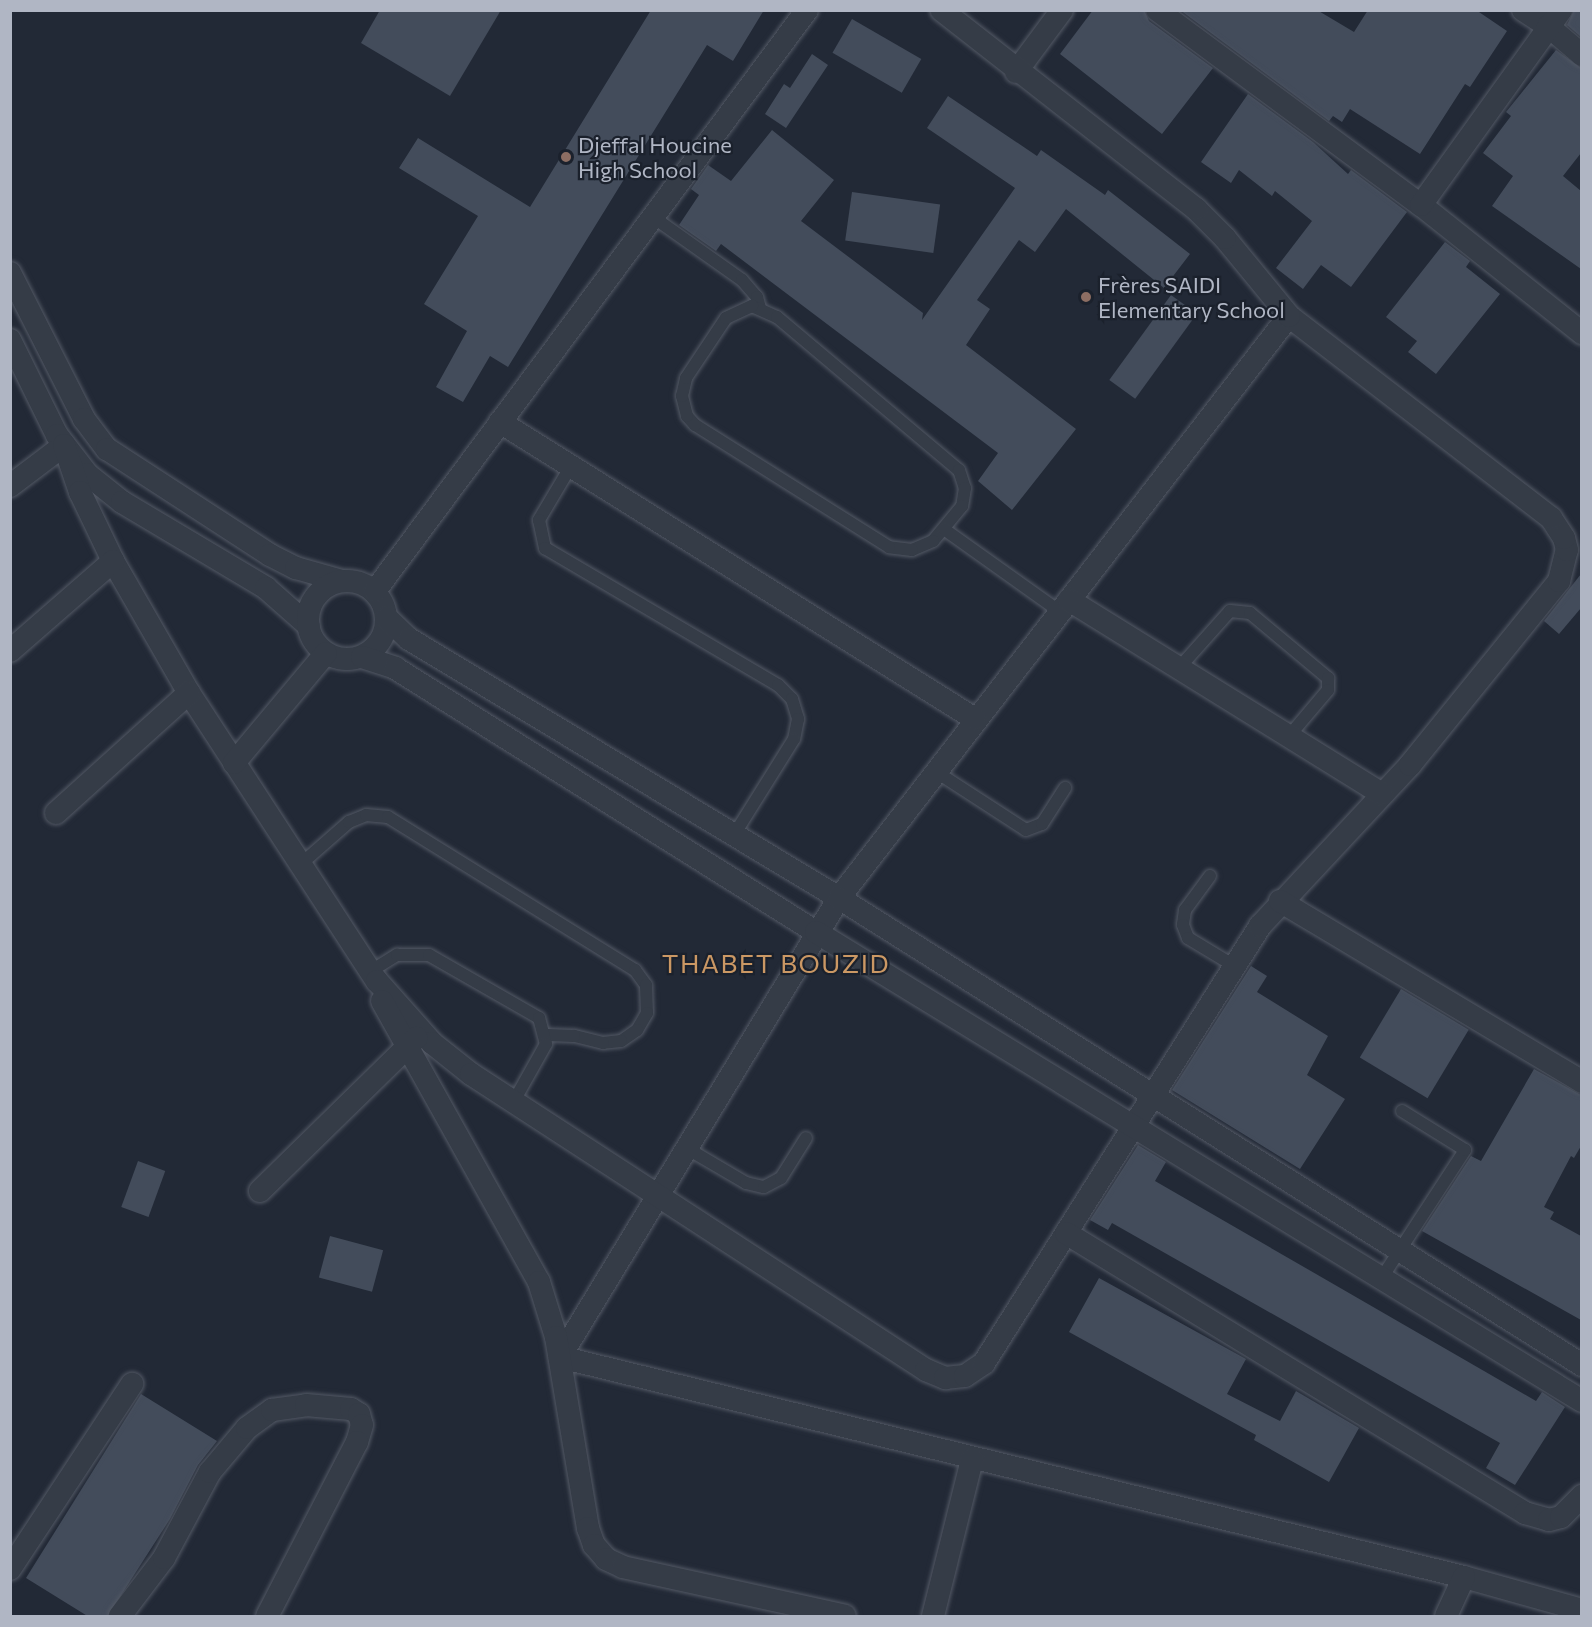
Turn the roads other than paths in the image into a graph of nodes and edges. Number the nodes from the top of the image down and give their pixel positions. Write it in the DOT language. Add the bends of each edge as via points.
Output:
graph roads {
  1 [pos="807,10"];
  2 [pos="941,10"];
  3 [pos="1062,10"];
  4 [pos="1157,10"];
  5 [pos="1523,10"];
  6 [pos="1555,18"];
  7 [pos="1581,55"];
  8 [pos="1016,72"];
  9 [pos="1420,205"];
  10 [pos="653,218"];
  11 [pos="10,273"];
  12 [pos="760,308"];
  13 [pos="1289,316"];
  14 [pos="1581,333"];
  15 [pos="10,340"];
  16 [pos="500,422"];
  17 [pos="64,445"];
  18 [pos="571,466"];
  19 [pos="10,486"];
  20 [pos="944,529"];
  21 [pos="113,561"];
  22 [pos="342,581"];
  23 [pos="375,591"];
  24 [pos="1064,606"];
  25 [pos="387,618"];
  26 [pos="309,626"];
  27 [pos="10,651"];
  28 [pos="326,653"];
  29 [pos="362,657"];
  30 [pos="1179,668"];
  31 [pos="189,693"];
  32 [pos="975,719"];
  33 [pos="1289,736"];
  34 [pos="234,763"];
  35 [pos="935,771"];
  36 [pos="1065,788"];
  37 [pos="1382,794"];
  38 [pos="56,813"];
  39 [pos="734,836"];
  40 [pos="301,864"];
  41 [pos="1210,876"];
  42 [pos="839,898"];
  43 [pos="1280,901"];
  44 [pos="816,932"];
  45 [pos="1233,965"];
  46 [pos="371,971"];
  47 [pos="547,1035"];
  48 [pos="413,1041"];
  49 [pos="1581,1082"];
  50 [pos="1152,1094"];
  51 [pos="514,1101"];
  52 [pos="1401,1111"];
  53 [pos="1132,1127"];
  54 [pos="806,1138"];
  55 [pos="688,1149"];
  56 [pos="260,1191"];
  57 [pos="660,1196"];
  58 [pos="1066,1233"];
  59 [pos="1400,1251"];
  60 [pos="1381,1279"];
  61 [pos="560,1357"];
  62 [pos="1581,1365"];
  63 [pos="132,1384"];
  64 [pos="1581,1401"];
  65 [pos="972,1459"];
  66 [pos="1581,1496"];
  67 [pos="10,1569"];
  68 [pos="1464,1577"];
  69 [pos="1556,1609"];
  70 [pos="1581,1610"];
  71 [pos="120,1617"];
  72 [pos="267,1617"];
  73 [pos="845,1617"];
  74 [pos="933,1617"];
  75 [pos="1446,1617"];
  1 -- 10 [label="street"];
  2 -- 8 [label="street"];
  3 -- 8 [label="street"];
  4 -- 9 [label="street"];
  5 -- 6 [label="street"];
  6 -- 7 [label="street"];
  6 -- 9 [label="street"];
  8 -- 13 [label="street" via="1196,209 1226,238"];
  9 -- 14 [label="street"];
  10 -- 12 [label="lane" via="742,280 757,297"];
  10 -- 16 [label="street"];
  11 -- 22 [label="street" via="84,419 107,449 270,555 296,568"];
  12 -- 20 [label="lane" via="777,317 959,470 965,497"];
  12 -- 20 [label="lane" via="742,308 726,318 686,378 682,396 687,416 695,425 889,547 923,547"];
  13 -- 24 [label="street"];
  13 -- 37 [label="street" via="1551,518 1559,527 1567,550 1559,581"];
  15 -- 17 [label="street"];
  16 -- 18 [label="street"];
  16 -- 23 [label="street"];
  17 -- 19 [label="street"];
  17 -- 21 [label="street" via="80,492"];
  17 -- 26 [label="street" via="104,490 266,588"];
  18 -- 32 [label="street"];
  18 -- 39 [label="lane" via="539,520 545,548 778,685 792,699 798,719 795,739"];
  20 -- 24 [label="lane"];
  21 -- 27 [label="street"];
  21 -- 31 [label="street"];
  22 -- 23 [label="street" via="360,583"];
  22 -- 26 [label="street" via="316,596"];
  23 -- 25 [label="street"];
  24 -- 30 [label="street"];
  24 -- 32 [label="street"];
  25 -- 29 [label="street" via="381,641"];
  25 -- 39 [label="street" via="409,639"];
  26 -- 28 [label="street" via="314,642"];
  28 -- 29 [label="street" via="344,659"];
  28 -- 34 [label="street"];
  29 -- 44 [label="street" via="395,668"];
  30 -- 33 [label="street"];
  30 -- 33 [label="lane" via="1230,611 1250,613 1328,678 1328,690"];
  31 -- 34 [label="street"];
  31 -- 38 [label="street"];
  32 -- 35 [label="street"];
  33 -- 37 [label="street"];
  34 -- 40 [label="street"];
  35 -- 36 [label="lane" via="1026,830 1041,824"];
  35 -- 42 [label="street"];
  37 -- 43 [label="street"];
  39 -- 42 [label="street"];
  40 -- 46 [label="street"];
  40 -- 47 [label="lane" via="349,822 366,815 388,817 635,970 646,985 647,1013 637,1030 621,1041 603,1043"];
  41 -- 45 [label="lane" via="1185,910 1183,925 1188,938"];
  42 -- 44 [label="street"];
  42 -- 50 [label="street"];
  43 -- 45 [label="street"];
  43 -- 49 [label="street"];
  44 -- 53 [label="street"];
  44 -- 55 [label="street"];
  45 -- 50 [label="street"];
  46 -- 47 [label="lane" via="397,955 429,955 532,1013"];
  46 -- 48 [label="street"];
  47 -- 51 [label="lane" via="543,1053"];
  48 -- 51 [label="street" via="453,1061"];
  48 -- 56 [label="street"];
  48 -- 61 [label="street" via="531,1264 546,1300"];
  50 -- 53 [label="street"];
  50 -- 59 [label="street"];
  51 -- 57 [label="street"];
  52 -- 59 [label="lane" via="1465,1150"];
  53 -- 58 [label="street"];
  53 -- 60 [label="street"];
  54 -- 55 [label="lane" via="781,1178 764,1187 746,1183"];
  55 -- 57 [label="street"];
  57 -- 58 [label="street" via="926,1370 945,1378 965,1376 984,1363"];
  57 -- 61 [label="street"];
  58 -- 66 [label="street" via="1525,1513 1549,1520 1561,1517"];
  59 -- 60 [label="lane"];
  59 -- 62 [label="street"];
  60 -- 64 [label="street"];
  61 -- 65 [label="street"];
  61 -- 73 [label="street" via="588,1527 594,1545 606,1559 623,1567"];
  63 -- 67 [label="street"];
  65 -- 68 [label="street"];
  65 -- 74 [label="street"];
  68 -- 69 [label="street"];
  68 -- 75 [label="street"];
  69 -- 70 [label="street"];
  71 -- 72 [label="street" via="164,1558 210,1472 247,1428 272,1410 306,1405 351,1409 359,1414 362,1425 357,1442"];
}
